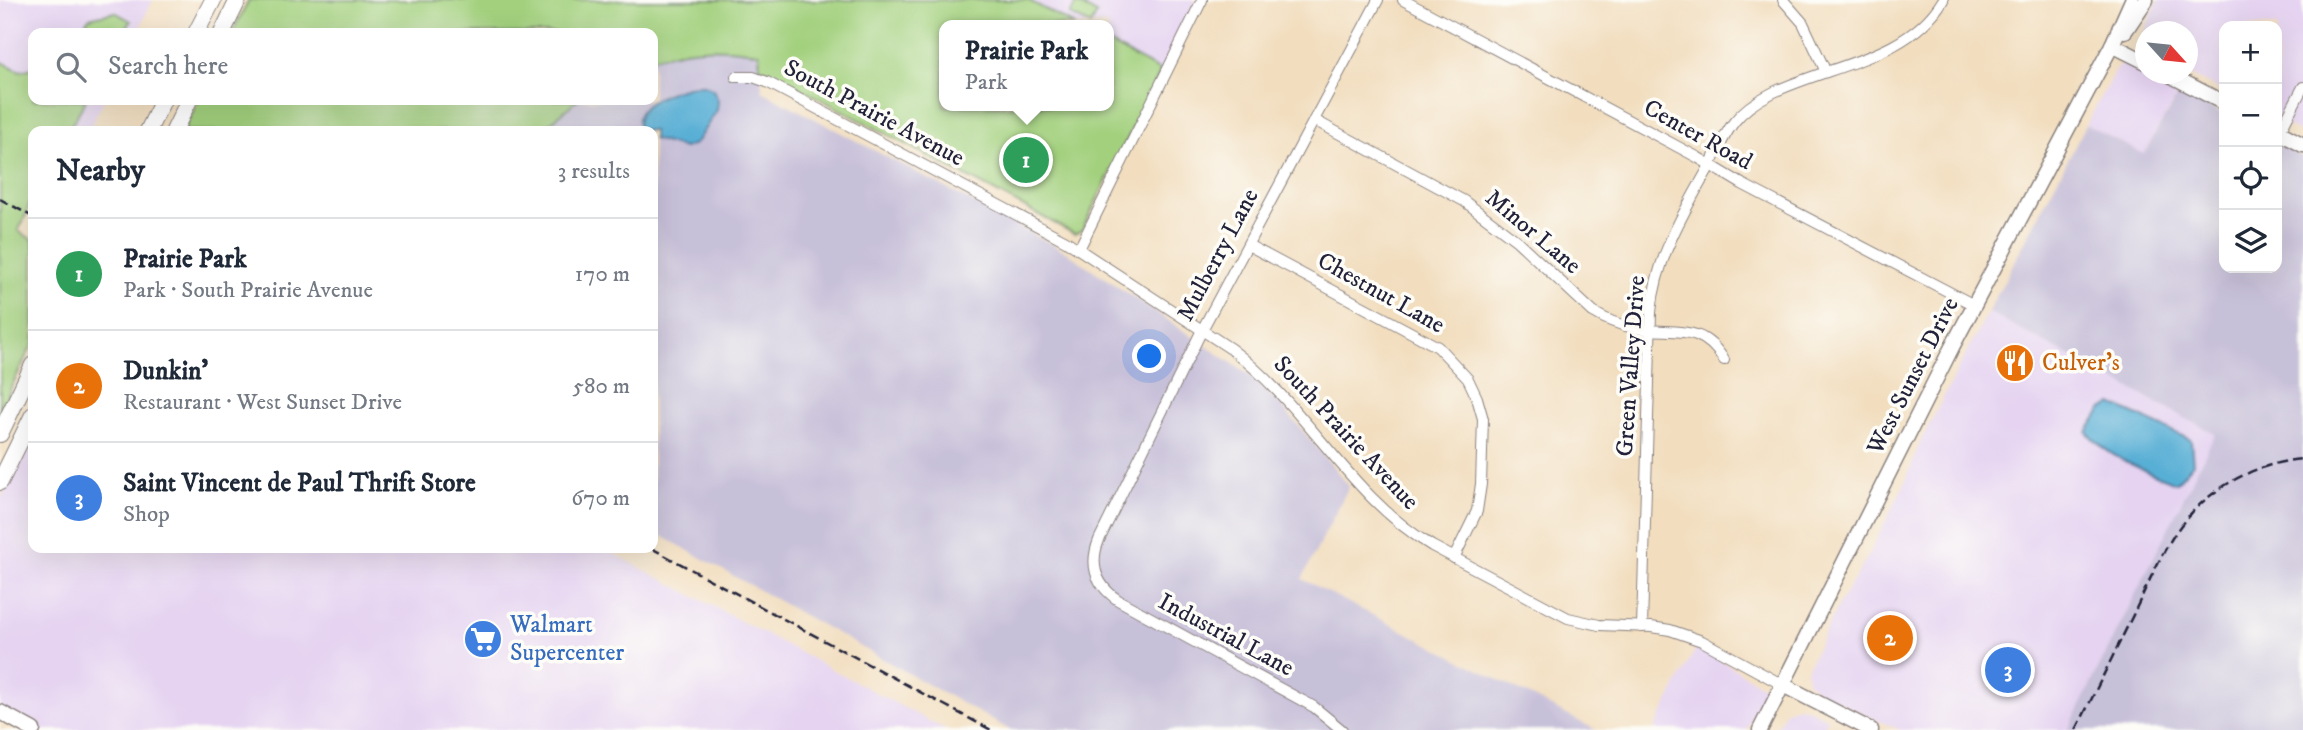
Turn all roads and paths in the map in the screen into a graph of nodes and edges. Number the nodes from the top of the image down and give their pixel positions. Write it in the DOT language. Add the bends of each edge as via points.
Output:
graph roads {
  1 [pos="213,0"];
  2 [pos="238,0"];
  3 [pos="1202,0"];
  4 [pos="1378,0"];
  5 [pos="1403,0"];
  6 [pos="1783,0"];
  7 [pos="1943,0"];
  8 [pos="2132,0"];
  9 [pos="2146,0"];
  10 [pos="199,28"];
  11 [pos="224,28"];
  12 [pos="2112,45"];
  13 [pos="2135,56"];
  14 [pos="1826,72"];
  15 [pos="736,77"];
  16 [pos="2187,84"];
  17 [pos="2303,87"];
  18 [pos="2219,100"];
  19 [pos="161,105"];
  20 [pos="187,105"];
  21 [pos="1314,120"];
  22 [pos="2282,125"];
  23 [pos="150,126"];
  24 [pos="176,126"];
  25 [pos="2282,134"];
  26 [pos="2303,145"];
  27 [pos="1710,165"];
  28 [pos="1248,245"];
  29 [pos="1079,249"];
  30 [pos="1974,305"];
  31 [pos="1650,329"];
  32 [pos="1202,330"];
  33 [pos="1724,360"];
  34 [pos="28,376"];
  35 [pos="28,425"];
  36 [pos="0,435"];
  37 [pos="0,482"];
  38 [pos="1454,558"];
  39 [pos="1096,573"];
  40 [pos="1642,627"];
  41 [pos="1783,685"];
  42 [pos="0,712"];
  43 [pos="33,730"];
  44 [pos="1342,730"];
  45 [pos="1760,730"];
  46 [pos="1871,730"];
  1 -- 10 [label="main road"];
  2 -- 11 [label="main road"];
  3 -- 29 [label="street"];
  4 -- 21 [label="street, Mulberry Lane"];
  5 -- 27 [label="street, Center Road"];
  6 -- 14 [label="street" via="1803,23"];
  7 -- 14 [label="street, Green Valley Drive" via="1917,32"];
  8 -- 12 [label="main road, West Sunset Drive"];
  9 -- 12 [label="main road, West Sunset Drive"];
  12 -- 13 [label="main road"];
  12 -- 30 [label="main road, West Sunset Drive"];
  14 -- 27 [label="street, Green Valley Drive" via="1774,92 1748,108 1733,123"];
  15 -- 29 [label="street, South Prairie Avenue" via="767,82"];
  16 -- 18 [label="main road"];
  17 -- 22 [label="street"];
  19 -- 23 [label="main road"];
  20 -- 24 [label="main road"];
  21 -- 28 [label="street, Mulberry Lane"];
  21 -- 31 [label="street, Minor Lane" via="1464,201 1517,241 1593,312 1636,329"];
  25 -- 26 [label="main road"];
  27 -- 30 [label="street, Center Road"];
  27 -- 31 [label="street, Green Valley Drive" via="1660,265"];
  28 -- 32 [label="street, Mulberry Lane"];
  28 -- 38 [label="street, Chestnut Lane" via="1438,347 1468,379 1483,419 1481,484 1473,523"];
  29 -- 32 [label="street, South Prairie Avenue"];
  30 -- 41 [label="main road, West Sunset Drive"];
  31 -- 33 [label="street, Minor Lane" via="1702,336"];
  31 -- 40 [label="street, Green Valley Drive"];
  32 -- 38 [label="street, South Prairie Avenue" via="1271,382 1390,518"];
  32 -- 39 [label="street, Mulberry Lane" via="1099,540"];
  34 -- 36 [label="main road"];
  35 -- 37 [label="main road"];
  38 -- 40 [label="street, South Prairie Avenue" via="1567,618"];
  39 -- 44 [label="street, Industrial Lane" via="1118,600 1314,707"];
  40 -- 41 [label="street, South Prairie Avenue" via="1702,641"];
  41 -- 45 [label="main road, West Sunset Drive"];
  41 -- 46 [label="main road, South Prairie Avenue"];
  42 -- 43 [label="main road"];
}
